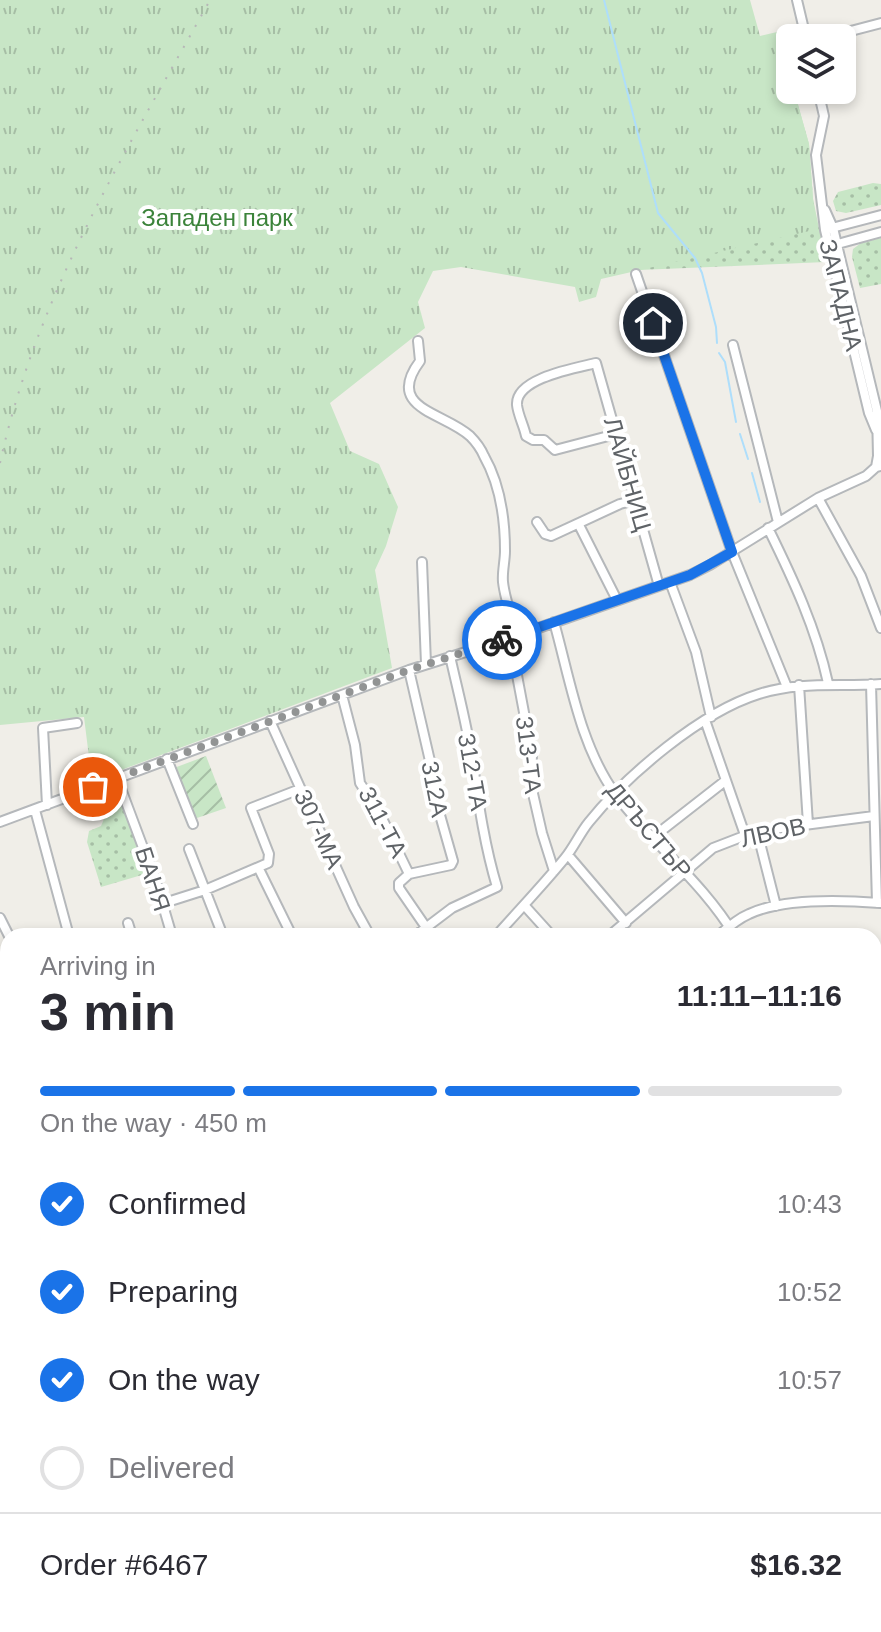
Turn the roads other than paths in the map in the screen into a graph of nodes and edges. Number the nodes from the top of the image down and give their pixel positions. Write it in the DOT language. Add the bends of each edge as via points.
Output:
graph roads {
  1 [pos="797,0"];
  2 [pos="881,23"];
  3 [pos="803,24"];
  4 [pos="856,30"];
  5 [pos="821,104"];
  6 [pos="881,215"];
  7 [pos="829,229"];
  8 [pos="881,232"];
  9 [pos="833,245"];
  10 [pos="636,274"];
  11 [pos="418,341"];
  12 [pos="733,345"];
  13 [pos="616,434"];
  14 [pos="878,466"];
  15 [pos="818,498"];
  16 [pos="635,500"];
  17 [pos="537,522"];
  18 [pos="778,522"];
  19 [pos="579,525"];
  20 [pos="768,528"];
  21 [pos="732,552"];
  22 [pos="422,562"];
  23 [pos="670,582"];
  24 [pos="659,586"];
  25 [pos="617,600"];
  26 [pos="878,609"];
  27 [pos="554,622"];
  28 [pos="881,628"];
  29 [pos="514,636"];
  30 [pos="450,656"];
  31 [pos="426,664"];
  32 [pos="409,670"];
  33 [pos="828,683"];
  34 [pos="871,684"];
  35 [pos="881,684"];
  36 [pos="799,685"];
  37 [pos="787,687"];
  38 [pos="342,695"];
  39 [pos="708,718"];
  40 [pos="270,721"];
  41 [pos="77,723"];
  42 [pos="167,759"];
  43 [pos="117,778"];
  44 [pos="725,781"];
  45 [pos="300,789"];
  46 [pos="615,793"];
  47 [pos="47,805"];
  48 [pos="35,810"];
  49 [pos="874,816"];
  50 [pos="0,822"];
  51 [pos="193,824"];
  52 [pos="808,824"];
  53 [pos="757,831"];
  54 [pos="745,835"];
  55 [pos="652,838"];
  56 [pos="878,838"];
  57 [pos="189,849"];
  58 [pos="568,855"];
  59 [pos="259,869"];
  60 [pos="554,871"];
  61 [pos="685,873"];
  62 [pos="409,874"];
  63 [pos="205,890"];
  64 [pos="879,903"];
  65 [pos="161,904"];
  66 [pos="524,905"];
  67 [pos="776,906"];
  68 [pos="128,923"];
  69 [pos="626,923"];
  70 [pos="425,927"];
  71 [pos="729,927"];
  72 [pos="67,928"];
  73 [pos="130,928"];
  74 [pos="169,928"];
  75 [pos="217,928"];
  76 [pos="288,928"];
  77 [pos="366,928"];
  78 [pos="503,928"];
  79 [pos="545,928"];
  80 [pos="619,928"];
  1 -- 3 [label="street"];
  2 -- 4 [label="street"];
  5 -- 7 [label="street, ЗАПАДНА" via="816,155"];
  6 -- 7 [label="street"];
  7 -- 9 [label="street, ЗАПАДНА"];
  8 -- 9 [label="street"];
  9 -- 14 [label="street, ЗАПАДНА" via="876,430"];
  10 -- 21 [label="street"];
  11 -- 29 [label="street, 313-ТА" via="420,361 408,386 412,399 470,436 493,475"];
  12 -- 18 [label="street"];
  13 -- 13 [label="street, ЛАЙБНИЦ" via="596,363 543,377 521,391 517,403 526,436 544,440 555,450"];
  13 -- 16 [label="street, ЛАЙБНИЦ"];
  14 -- 15 [label="street"];
  15 -- 18 [label="street"];
  15 -- 26 [label="street"];
  16 -- 19 [label="street"];
  16 -- 24 [label="street, ЛАЙБНИЦ"];
  17 -- 19 [label="street" via="551,536"];
  18 -- 20 [label="street"];
  19 -- 25 [label="street"];
  20 -- 21 [label="street"];
  20 -- 33 [label="street" via="803,598"];
  21 -- 23 [label="street"];
  21 -- 37 [label="street"];
  22 -- 31 [label="street"];
  23 -- 24 [label="street"];
  23 -- 39 [label="street" via="696,652"];
  24 -- 25 [label="street"];
  25 -- 27 [label="street"];
  26 -- 28 [label="street"];
  27 -- 29 [label="street"];
  27 -- 46 [label="street, ДРЪСТЪР" via="592,754"];
  29 -- 30 [label="street"];
  29 -- 60 [label="street, 313-ТА" via="532,755 531,785"];
  30 -- 31 [label="street"];
  30 -- 70 [label="street, 312-ТА" via="497,887"];
  31 -- 32 [label="street"];
  32 -- 38 [label="street"];
  32 -- 62 [label="street, 312А" via="453,861"];
  33 -- 34 [label="street"];
  33 -- 36 [label="street"];
  34 -- 35 [label="street"];
  34 -- 49 [label="street"];
  36 -- 37 [label="street"];
  36 -- 52 [label="street"];
  37 -- 39 [label="street" via="730,705"];
  38 -- 40 [label="street"];
  38 -- 62 [label="street, 311-ТА" via="360,783"];
  39 -- 44 [label="street"];
  39 -- 46 [label="street"];
  40 -- 42 [label="street"];
  40 -- 45 [label="street, 307-МА"];
  41 -- 47 [label="street" via="43,728"];
  42 -- 43 [label="street"];
  42 -- 51 [label="street"];
  43 -- 47 [label="street"];
  43 -- 65 [label="street, БАНЯ"];
  44 -- 54 [label="street"];
  44 -- 55 [label="street"];
  45 -- 59 [label="street" via="251,808 269,854 268,863"];
  45 -- 77 [label="street, 307-МА"];
  46 -- 55 [label="street, ДРЪСТЪР"];
  46 -- 58 [label="street"];
  47 -- 48 [label="street"];
  48 -- 50 [label="street"];
  48 -- 72 [label="street"];
  49 -- 52 [label="street, ЛВОВ"];
  49 -- 56 [label="street"];
  52 -- 53 [label="street, ЛВОВ"];
  53 -- 54 [label="street, ЛВОВ"];
  53 -- 67 [label="street"];
  54 -- 61 [label="street, ЛВОВ" via="713,848"];
  55 -- 61 [label="street, ДРЪСТЪР"];
  56 -- 64 [label="street"];
  57 -- 63 [label="street"];
  58 -- 60 [label="street"];
  58 -- 69 [label="street"];
  59 -- 63 [label="street"];
  59 -- 76 [label="street"];
  60 -- 66 [label="street"];
  61 -- 69 [label="street, ЛВОВ"];
  61 -- 71 [label="street, ДРЪСТЪР"];
  62 -- 70 [label="street, 311-ТА" via="399,888"];
  63 -- 65 [label="street"];
  63 -- 75 [label="street"];
  64 -- 67 [label="street"];
  65 -- 74 [label="street, БАНЯ"];
  66 -- 78 [label="street"];
  66 -- 79 [label="street"];
  67 -- 71 [label="street"];
  68 -- 73 [label="street"];
  69 -- 80 [label="street, ЛВОВ"];
}
